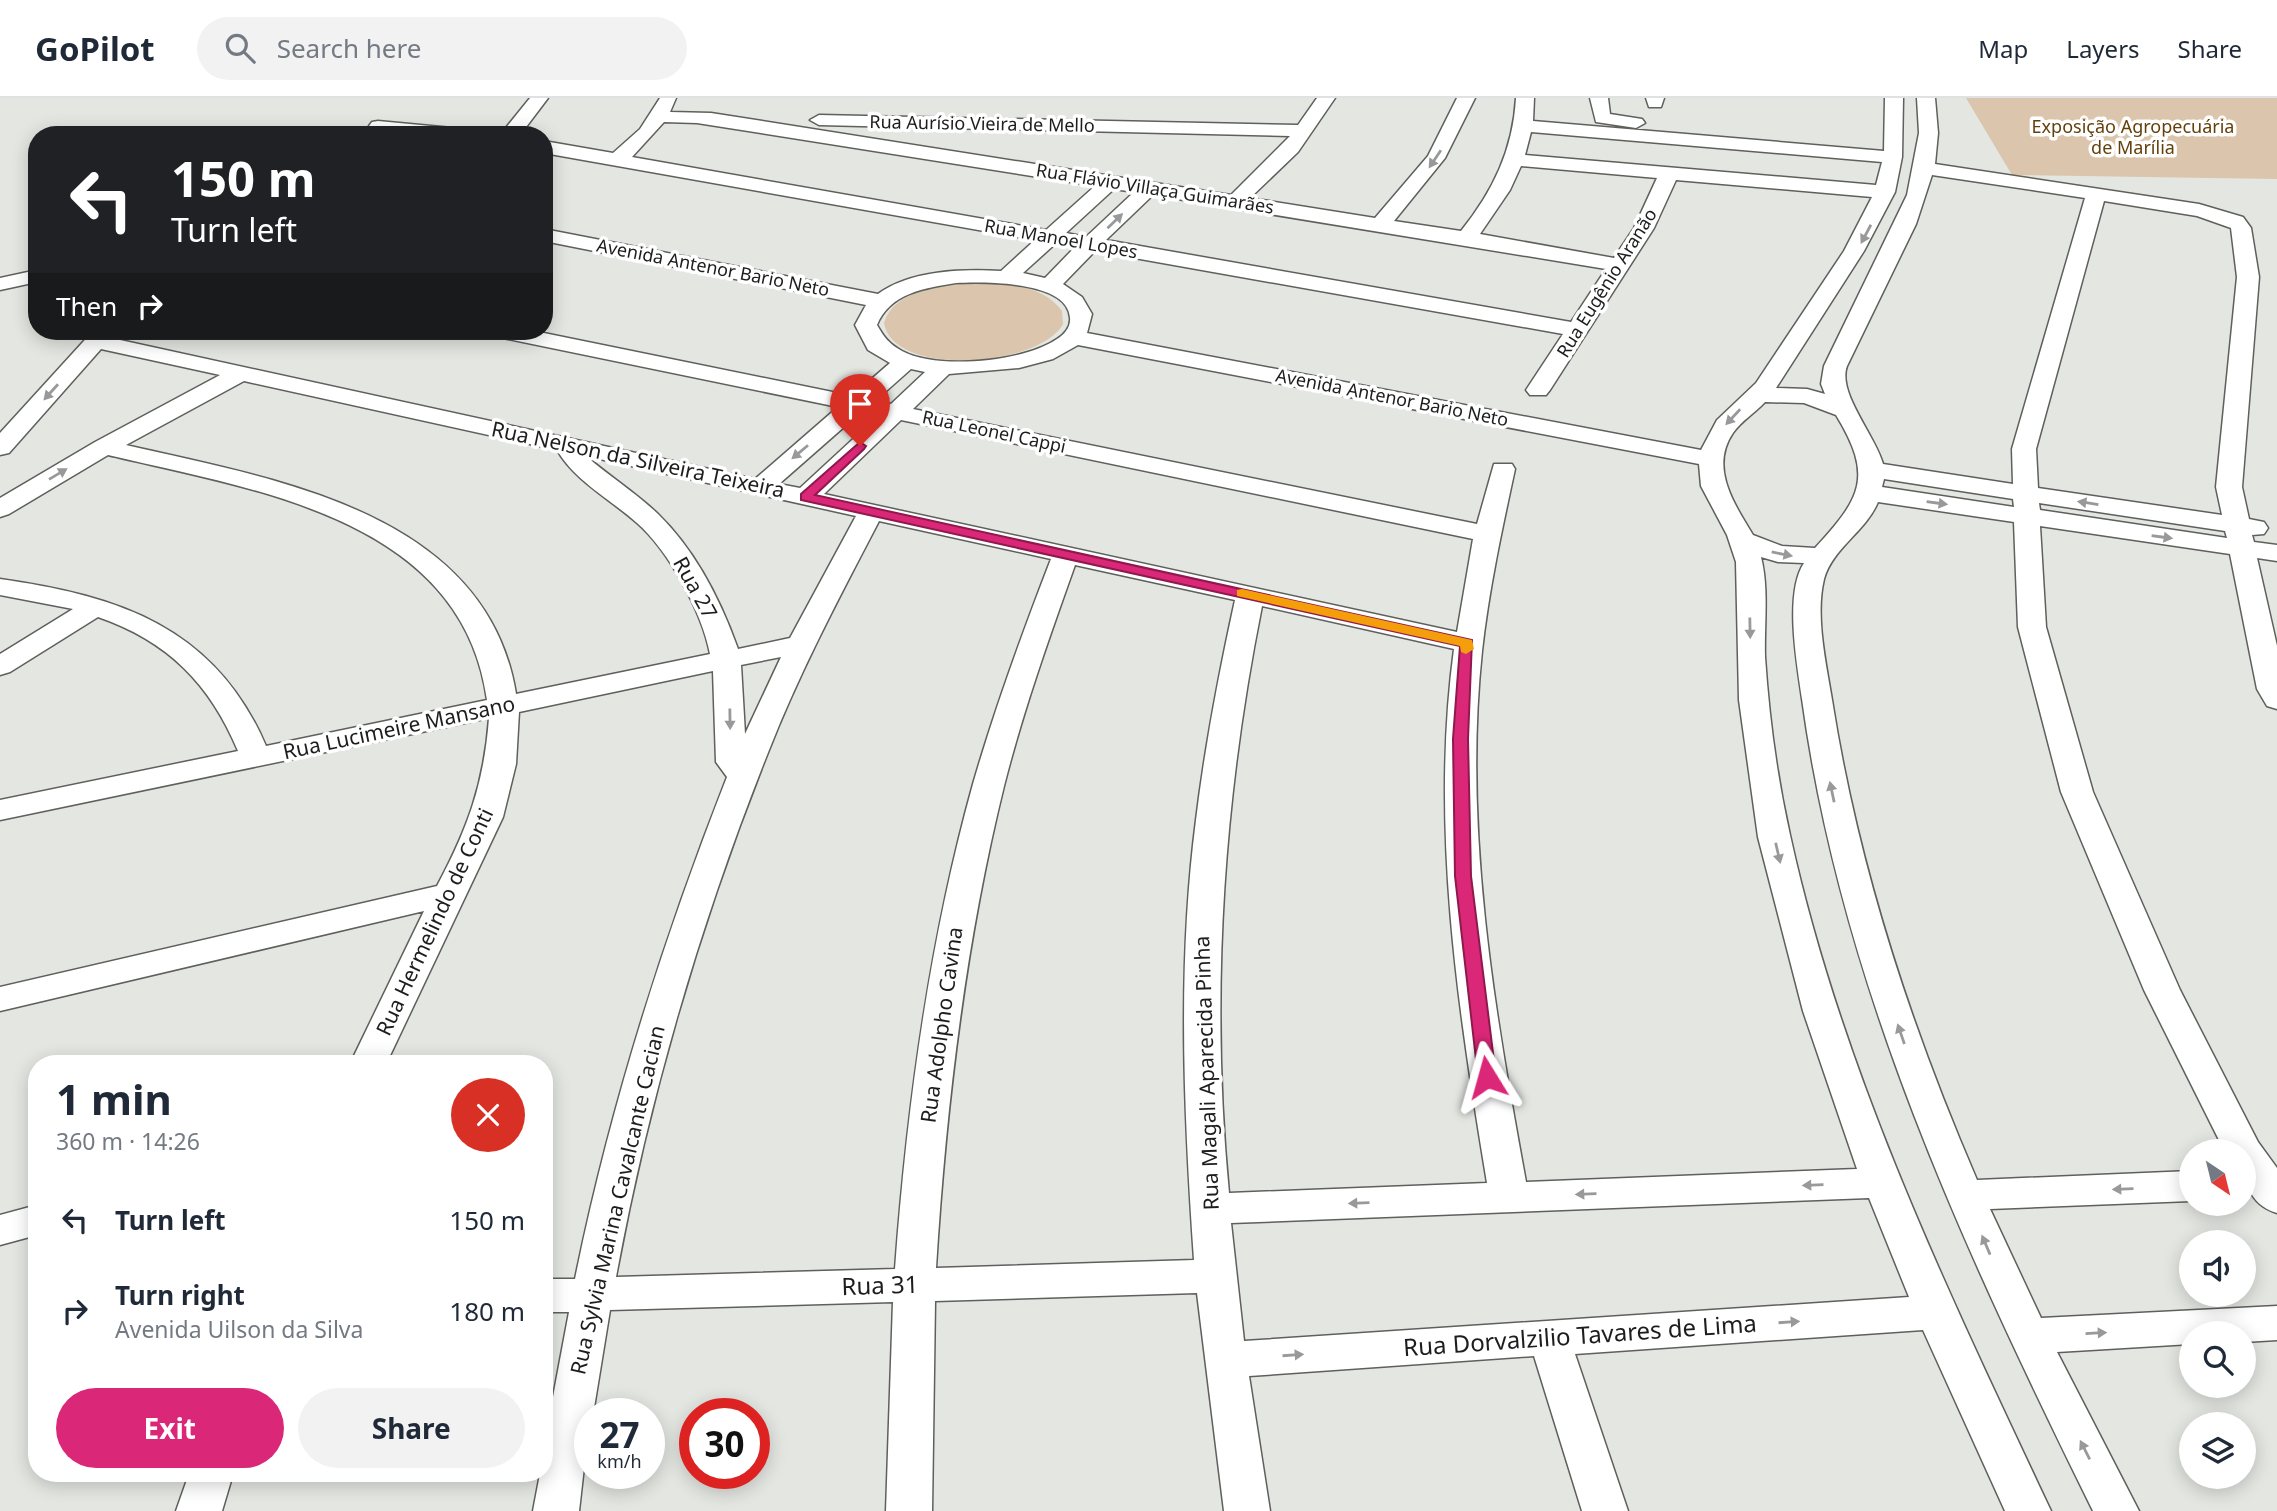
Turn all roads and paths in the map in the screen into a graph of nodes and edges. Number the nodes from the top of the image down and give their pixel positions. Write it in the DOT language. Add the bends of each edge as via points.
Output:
graph roads {
  1 [pos="538,98"];
  2 [pos="669,98"];
  3 [pos="1326,98"];
  4 [pos="1466,98"];
  5 [pos="1525,98"];
  6 [pos="1599,98"];
  7 [pos="1894,98"];
  8 [pos="1926,98"];
  9 [pos="393,107"];
  10 [pos="660,117"];
  11 [pos="692,117"];
  12 [pos="1524,125"];
  13 [pos="377,126"];
  14 [pos="518,126"];
  15 [pos="1605,126"];
  16 [pos="1304,131"];
  17 [pos="553,149"];
  18 [pos="1893,157"];
  19 [pos="616,160"];
  20 [pos="1515,160"];
  21 [pos="1925,167"];
  22 [pos="1669,172"];
  23 [pos="1110,181"];
  24 [pos="1149,188"];
  25 [pos="1885,192"];
  26 [pos="2096,194"];
  27 [pos="1236,201"];
  28 [pos="1380,225"];
  29 [pos="553,237"];
  30 [pos="1051,237"];
  31 [pos="1466,238"];
  32 [pos="1090,244"];
  33 [pos="1618,265"];
  34 [pos="1007,277"];
  35 [pos="28,278"];
  36 [pos="0,284"];
  37 [pos="1051,287"];
  38 [pos="881,301"];
  39 [pos="1578,330"];
  40 [pos="1073,337"];
  41 [pos="97,340"];
  42 [pos="116,340"];
  43 [pos="547,340"];
  44 [pos="908,360"];
  45 [pos="944,367"];
  46 [pos="241,373"];
  47 [pos="1538,390"];
  48 [pos="1760,395"];
  49 [pos="857,404"];
  50 [pos="1846,410"];
  51 [pos="896,412"];
  52 [pos="566,444"];
  53 [pos="104,447"];
  54 [pos="0,448"];
  55 [pos="1711,459"];
  56 [pos="1503,469"];
  57 [pos="688,471"];
  58 [pos="1871,482"];
  59 [pos="760,487"];
  60 [pos="806,497"];
  61 [pos="625,498"];
  62 [pos="2025,505"];
  63 [pos="0,509"];
  64 [pos="871,512"];
  65 [pos="2277,531"];
  66 [pos="1485,534"];
  67 [pos="2239,537"];
  68 [pos="1745,541"];
  69 [pos="1066,554"];
  70 [pos="2277,554"];
  71 [pos="1821,556"];
  72 [pos="0,587"];
  73 [pos="1250,595"];
  74 [pos="97,606"];
  75 [pos="1467,643"];
  76 [pos="798,645"];
  77 [pos="725,660"];
  78 [pos="0,666"];
  79 [pos="2277,700"];
  80 [pos="505,706"];
  81 [pos="256,757"];
  82 [pos="741,774"];
  83 [pos="0,810"];
  84 [pos="449,894"];
  85 [pos="0,999"];
  86 [pos="372,1055"];
  87 [pos="1882,1183"];
  88 [pos="2179,1186"];
  89 [pos="2262,1189"];
  90 [pos="1965,1195"];
  91 [pos="1510,1196"];
  92 [pos="1210,1209"];
  93 [pos="28,1222"];
  94 [pos="0,1230"];
  95 [pos="1216,1276"];
  96 [pos="915,1285"];
  97 [pos="592,1295"];
  98 [pos="553,1296"];
  99 [pos="1936,1312"];
  100 [pos="2277,1323"];
  101 [pos="2028,1336"];
  102 [pos="1549,1338"];
  103 [pos="1225,1360"];
  104 [pos="208,1482"];
  105 [pos="199,1511"];
  106 [pos="556,1511"];
  107 [pos="909,1511"];
  108 [pos="1247,1511"];
  109 [pos="1605,1511"];
  110 [pos="2028,1511"];
  111 [pos="2116,1511"];
  1 -- 14 [label="street"];
  2 -- 10 [label="street"];
  3 -- 16 [label="street"];
  4 -- 28 [label="street, one-way" via="1436,158"];
  5 -- 12 [label="street"];
  6 -- 15 [label="street"];
  7 -- 18 [label="street"];
  8 -- 21 [label="street"];
  9 -- 13 [label="street"];
  10 -- 11 [label="street, Rua Aurísio Vieira de Mello"];
  10 -- 19 [label="street" via="639,143"];
  11 -- 16 [label="street, Rua Aurísio Vieira de Mello"];
  11 -- 23 [label="street, Rua Flávio Villaça Guimarães"];
  12 -- 15 [label="street"];
  12 -- 20 [label="street"];
  15 -- 18 [label="street" via="1637,135"];
  16 -- 27 [label="street" via="1275,166"];
  17 -- 19 [label="street, Rua Manoel Lopes"];
  18 -- 25 [label="street"];
  19 -- 30 [label="street, Rua Manoel Lopes"];
  20 -- 22 [label="street"];
  20 -- 31 [label="street" via="1494,201"];
  21 -- 26 [label="street"];
  21 -- 50 [label="street" via="1905,232 1865,302 1831,378"];
  22 -- 25 [label="street"];
  22 -- 33 [label="street, Rua Eugênio Aranão" via="1655,209"];
  23 -- 24 [label="street, Rua Flávio Villaça Guimarães"];
  23 -- 30 [label="street"];
  24 -- 27 [label="street, Rua Flávio Villaça Guimarães"];
  32 -- 24 [label="street, one-way"];
  25 -- 48 [label="street, one-way" via="1863,241"];
  26 -- 62 [label="street" via="2024,449"];
  26 -- 67 [label="street" via="2199,210 2236,221 2241,228 2248,277 2229,487"];
  27 -- 28 [label="street, Rua Flávio Villaça Guimarães"];
  28 -- 31 [label="street, Rua Flávio Villaça Guimarães"];
  29 -- 38 [label="street, Avenida Antenor Bario Neto"];
  30 -- 32 [label="street, Rua Manoel Lopes"];
  30 -- 34 [label="street"];
  31 -- 33 [label="street, Rua Flávio Villaça Guimarães"];
  32 -- 37 [label="street"];
  32 -- 39 [label="street, Rua Manoel Lopes"];
  33 -- 39 [label="street, Rua Eugênio Aranão"];
  34 -- 37 [label="street"];
  34 -- 38 [label="street" via="938,279"];
  35 -- 36 [label="street"];
  37 -- 40 [label="street" via="1071,299 1081,314"];
  38 -- 44 [label="street" via="868,317 868,333 881,349"];
  39 -- 47 [label="street, Rua Eugênio Aranão"];
  40 -- 45 [label="street" via="1053,351 1022,362"];
  40 -- 55 [label="street, Avenida Antenor Bario Neto"];
  41 -- 54 [label="street, one-way"];
  42 -- 46 [label="street, Rua Nelson da Silveira Teixeira"];
  43 -- 49 [label="street, Rua Leonel Cappi"];
  44 -- 45 [label="street"];
  44 -- 49 [label="street"];
  45 -- 51 [label="street"];
  46 -- 52 [label="street, Rua Nelson da Silveira Teixeira"];
  46 -- 53 [label="street"];
  48 -- 50 [label="street" via="1807,396"];
  48 -- 55 [label="street, one-way" via="1721,430"];
  49 -- 51 [label="street, Rua Leonel Cappi"];
  49 -- 59 [label="street, one-way"];
  50 -- 58 [label="street" via="1865,440"];
  51 -- 60 [label="street"];
  51 -- 66 [label="street, Rua Leonel Cappi"];
  52 -- 57 [label="street, Rua Nelson da Silveira Teixeira"];
  52 -- 61 [label="street, Rua 27" via="576,461"];
  63 -- 53 [label="street, one-way"];
  53 -- 80 [label="street, Rua Hermelindo de Conti" via="301,496 390,535 437,570 473,612 497,662"];
  55 -- 68 [label="street" via="1721,507"];
  56 -- 66 [label="street"];
  57 -- 59 [label="street, Rua Nelson da Silveira Teixeira"];
  57 -- 61 [label="street"];
  58 -- 62 [label="street"];
  58 -- 71 [label="street" via="1850,530"];
  59 -- 60 [label="street, Rua Nelson da Silveira Teixeira"];
  60 -- 64 [label="street, Rua Nelson da Silveira Teixeira"];
  61 -- 77 [label="street, Rua 27" via="685,565 713,618"];
  62 -- 67 [label="street"];
  62 -- 89 [label="street" via="2032,627 2077,792 2162,990"];
  64 -- 69 [label="street, Rua Nelson da Silveira Teixeira"];
  64 -- 76 [label="street, Rua Sylvia Marina Cavalcante Cacian"];
  65 -- 67 [label="street"];
  66 -- 75 [label="street"];
  67 -- 70 [label="street"];
  67 -- 79 [label="street"];
  68 -- 71 [label="street, one-way" via="1778,554"];
  68 -- 87 [label="street, one-way" via="1750,566 1752,688 1774,835 1821,1015"];
  69 -- 73 [label="street, Rua Nelson da Silveira Teixeira"];
  69 -- 96 [label="street, Rua Adolpho Cavina" via="1016,684 973,842 938,1038"];
  90 -- 71 [label="street, one-way" via="1900,1032 1845,850 1828,772 1811,638 1810,579"];
  72 -- 74 [label="street" via="55,593"];
  73 -- 75 [label="street, Rua Nelson da Silveira Teixeira"];
  73 -- 92 [label="street, Rua Magali Aparecida Pinha" via="1220,739 1203,916 1201,1022"];
  74 -- 78 [label="street"];
  74 -- 81 [label="street" via="147,628 197,662 234,705"];
  75 -- 91 [label="street" via="1461,739 1463,876 1487,1077"];
  76 -- 77 [label="street, Rua Lucimeire Mansano"];
  76 -- 82 [label="street, Rua Sylvia Marina Cavalcante Cacian"];
  77 -- 80 [label="street, Rua Lucimeire Mansano"];
  77 -- 82 [label="street, Rua 27, one-way" via="731,762"];
  80 -- 81 [label="street, Rua Lucimeire Mansano"];
  80 -- 84 [label="street, Rua Hermelindo de Conti" via="498,784 471,856"];
  81 -- 83 [label="street, Rua Lucimeire Mansano"];
  82 -- 97 [label="street, Rua Sylvia Marina Cavalcante Cacian" via="658,1018"];
  84 -- 85 [label="street"];
  84 -- 86 [label="street, Rua Hermelindo de Conti"];
  87 -- 91 [label="street, one-way"];
  87 -- 99 [label="street"];
  88 -- 90 [label="street, one-way"];
  101 -- 90 [label="street, one-way"];
  91 -- 92 [label="street, one-way"];
  92 -- 95 [label="street, Rua Magali Aparecida Pinha"];
  93 -- 94 [label="street"];
  95 -- 96 [label="street, Rua 31"];
  95 -- 103 [label="street, Rua Magali Aparecida Pinha"];
  96 -- 97 [label="street, Rua 31"];
  96 -- 107 [label="street, Rua Adolpho Cavina"];
  97 -- 98 [label="street, Rua 31"];
  97 -- 106 [label="street, Rua Sylvia Marina Cavalcante Cacian"];
  102 -- 99 [label="street, Rua Dorvalzilio Tavares de Lima, one-way"];
  99 -- 110 [label="street"];
  101 -- 100 [label="street, one-way"];
  111 -- 101 [label="street, one-way"];
  103 -- 102 [label="street, Rua Dorvalzilio Tavares de Lima, one-way"];
  102 -- 109 [label="street"];
  103 -- 108 [label="street, Rua Magali Aparecida Pinha"];
  104 -- 105 [label="street"];
}
